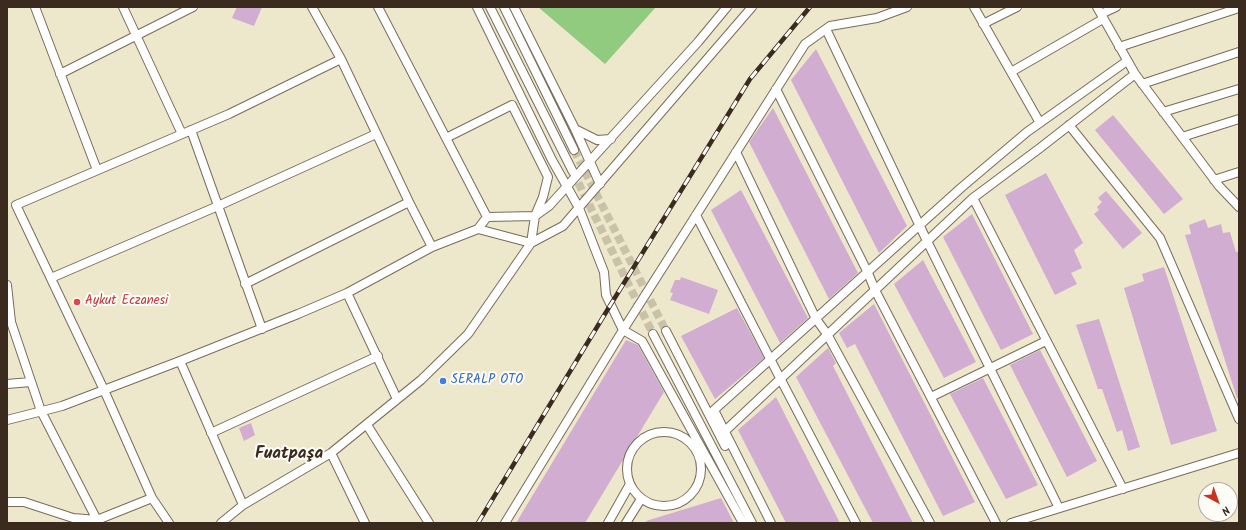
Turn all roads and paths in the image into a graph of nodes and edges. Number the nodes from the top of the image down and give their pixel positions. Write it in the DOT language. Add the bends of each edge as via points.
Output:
graph roads {
  1 [pos="35,7"];
  2 [pos="124,7"];
  3 [pos="193,7"];
  4 [pos="312,7"];
  5 [pos="378,7"];
  6 [pos="477,7"];
  7 [pos="490,7"];
  8 [pos="504,7"];
  9 [pos="514,7"];
  10 [pos="727,7"];
  11 [pos="752,7"];
  12 [pos="907,7"];
  13 [pos="974,7"];
  14 [pos="1017,7"];
  15 [pos="1116,7"];
  16 [pos="1239,8"];
  17 [pos="1100,14"];
  18 [pos="983,24"];
  19 [pos="826,29"];
  20 [pos="136,35"];
  21 [pos="1119,47"];
  22 [pos="1239,52"];
  23 [pos="341,59"];
  24 [pos="1127,61"];
  25 [pos="1011,72"];
  26 [pos="60,74"];
  27 [pos="1135,74"];
  28 [pos="1142,84"];
  29 [pos="776,89"];
  30 [pos="1239,90"];
  31 [pos="1163,112"];
  32 [pos="1239,119"];
  33 [pos="1040,123"];
  34 [pos="1069,126"];
  35 [pos="575,129"];
  36 [pos="191,130"];
  37 [pos="182,134"];
  38 [pos="376,134"];
  39 [pos="1182,137"];
  40 [pos="446,138"];
  41 [pos="611,139"];
  42 [pos="574,150"];
  43 [pos="736,152"];
  44 [pos="590,162"];
  45 [pos="97,170"];
  46 [pos="573,172"];
  47 [pos="1239,172"];
  48 [pos="1214,180"];
  49 [pos="600,184"];
  50 [pos="567,187"];
  51 [pos="973,198"];
  52 [pos="408,202"];
  53 [pos="218,206"];
  54 [pos="1239,207"];
  55 [pos="579,208"];
  56 [pos="696,215"];
  57 [pos="535,216"];
  58 [pos="487,217"];
  59 [pos="920,226"];
  60 [pos="478,230"];
  61 [pos="926,241"];
  62 [pos="531,243"];
  63 [pos="432,247"];
  64 [pos="868,273"];
  65 [pos="51,278"];
  66 [pos="246,284"];
  67 [pos="7,285"];
  68 [pos="875,290"];
  69 [pos="346,293"];
  70 [pos="816,319"];
  71 [pos="262,329"];
  72 [pos="623,330"];
  73 [pos="666,331"];
  74 [pos="653,334"];
  75 [pos="827,334"];
  76 [pos="1046,341"];
  77 [pos="378,356"];
  78 [pos="771,360"];
  79 [pos="180,361"];
  80 [pos="990,369"];
  81 [pos="780,378"];
  82 [pos="31,382"];
  83 [pos="7,384"];
  84 [pos="104,390"];
  85 [pos="931,397"];
  86 [pos="398,399"];
  87 [pos="41,411"];
  88 [pos="1239,419"];
  89 [pos="7,420"];
  90 [pos="367,425"];
  91 [pos="724,432"];
  92 [pos="211,433"];
  93 [pos="331,453"];
  94 [pos="1239,454"];
  95 [pos="630,484"];
  96 [pos="1123,489"];
  97 [pos="152,498"];
  98 [pos="641,499"];
  99 [pos="7,502"];
  100 [pos="242,505"];
  101 [pos="1059,508"];
  102 [pos="97,520"];
  103 [pos="169,523"];
  104 [pos="222,523"];
  105 [pos="365,523"];
  106 [pos="429,523"];
  107 [pos="506,523"];
  108 [pos="608,523"];
  109 [pos="626,523"];
  110 [pos="743,523"];
  111 [pos="752,523"];
  112 [pos="765,523"];
  113 [pos="771,523"];
  114 [pos="856,523"];
  115 [pos="930,523"];
  116 [pos="996,523"];
  117 [pos="1011,523"];
  1 -- 26 [label="street"];
  2 -- 20 [label="street"];
  3 -- 20 [label="street"];
  4 -- 23 [label="street"];
  5 -- 40 [label="street"];
  6 -- 50 [label="street"];
  7 -- 46 [label="street"];
  8 -- 42 [label="street"];
  9 -- 35 [label="street"];
  10 -- 41 [label="street"];
  11 -- 49 [label="street"];
  12 -- 19 [label="street" via="877,18 830,26"];
  13 -- 18 [label="street"];
  14 -- 18 [label="street"];
  15 -- 17 [label="street"];
  16 -- 21 [label="street"];
  17 -- 21 [label="street"];
  17 -- 25 [label="street"];
  18 -- 25 [label="street"];
  19 -- 29 [label="street" via="805,44"];
  19 -- 59 [label="street"];
  20 -- 26 [label="street"];
  20 -- 37 [label="street"];
  21 -- 24 [label="street"];
  22 -- 28 [label="street"];
  23 -- 36 [label="street"];
  23 -- 38 [label="street"];
  24 -- 27 [label="street"];
  24 -- 33 [label="street"];
  25 -- 33 [label="street"];
  26 -- 45 [label="street"];
  27 -- 28 [label="street"];
  27 -- 34 [label="street"];
  28 -- 31 [label="street"];
  29 -- 43 [label="street"];
  29 -- 64 [label="street"];
  30 -- 31 [label="street"];
  31 -- 39 [label="street"];
  32 -- 39 [label="street"];
  33 -- 59 [label="street" via="962,187"];
  34 -- 51 [label="street"];
  34 -- 88 [label="street" via="1160,238"];
  35 -- 41 [label="street" via="597,140"];
  35 -- 44 [label="street"];
  36 -- 37 [label="street"];
  36 -- 53 [label="street"];
  37 -- 45 [label="street"];
  38 -- 52 [label="street"];
  38 -- 53 [label="street"];
  39 -- 48 [label="street"];
  40 -- 57 [label="street" via="512,105 548,177"];
  40 -- 58 [label="street"];
  41 -- 44 [label="street"];
  43 -- 56 [label="street"];
  43 -- 70 [label="street"];
  44 -- 49 [label="street"];
  44 -- 50 [label="street"];
  45 -- 65 [label="street" via="16,205"];
  47 -- 48 [label="street"];
  48 -- 54 [label="street"];
  49 -- 55 [label="street"];
  50 -- 55 [label="street"];
  50 -- 57 [label="street"];
  51 -- 61 [label="street"];
  51 -- 76 [label="street"];
  52 -- 63 [label="street"];
  52 -- 66 [label="street"];
  53 -- 65 [label="street"];
  53 -- 66 [label="street"];
  55 -- 62 [label="street" via="563,226"];
  55 -- 72 [label="street" via="604,272 606,295"];
  56 -- 72 [label="street"];
  56 -- 78 [label="street"];
  57 -- 58 [label="street"];
  57 -- 62 [label="street"];
  58 -- 60 [label="street"];
  59 -- 61 [label="street"];
  59 -- 64 [label="street"];
  60 -- 62 [label="street"];
  60 -- 63 [label="street"];
  61 -- 68 [label="street"];
  61 -- 80 [label="street"];
  62 -- 86 [label="street" via="468,334"];
  63 -- 69 [label="street"];
  64 -- 68 [label="street"];
  64 -- 70 [label="street"];
  65 -- 84 [label="street"];
  66 -- 71 [label="street"];
  67 -- 82 [label="street" via="11,322"];
  68 -- 75 [label="street"];
  68 -- 85 [label="street"];
  69 -- 71 [label="street"];
  69 -- 77 [label="street"];
  70 -- 75 [label="street"];
  70 -- 78 [label="street"];
  71 -- 79 [label="street"];
  72 -- 107 [label="street"];
  72 -- 110 [label="street" via="642,341"];
  73 -- 112 [label="street"];
  74 -- 111 [label="street"];
  75 -- 81 [label="street"];
  75 -- 115 [label="street"];
  76 -- 80 [label="street"];
  76 -- 96 [label="street"];
  77 -- 86 [label="street"];
  77 -- 92 [label="street"];
  78 -- 81 [label="street"];
  78 -- 91 [label="street" via="714,410"];
  79 -- 84 [label="street"];
  79 -- 92 [label="street"];
  80 -- 85 [label="street"];
  80 -- 101 [label="street"];
  81 -- 91 [label="street"];
  81 -- 114 [label="street"];
  82 -- 83 [label="street"];
  82 -- 87 [label="street"];
  84 -- 87 [label="street"];
  84 -- 97 [label="street"];
  85 -- 116 [label="street"];
  86 -- 90 [label="street"];
  87 -- 89 [label="street"];
  87 -- 102 [label="street"];
  90 -- 93 [label="street"];
  90 -- 106 [label="street"];
  91 -- 113 [label="street"];
  92 -- 100 [label="street"];
  93 -- 100 [label="street"];
  93 -- 105 [label="street"];
  94 -- 96 [label="street"];
  95 -- 98 [label="street"];
  95 -- 98 [label="street" via="628,459 643,439 654,433 667,432 679,435 690,442 701,464 701,476 688,498 665,507 652,505"];
  95 -- 108 [label="street"];
  96 -- 101 [label="street"];
  97 -- 102 [label="street"];
  97 -- 103 [label="street"];
  98 -- 109 [label="street"];
  99 -- 102 [label="street" via="24,502 73,518"];
  100 -- 104 [label="street"];
  101 -- 117 [label="street"];
}
